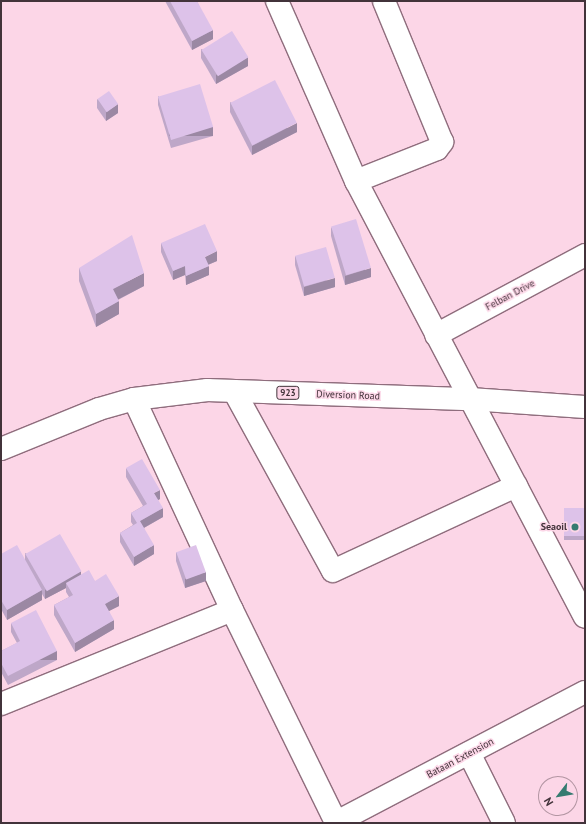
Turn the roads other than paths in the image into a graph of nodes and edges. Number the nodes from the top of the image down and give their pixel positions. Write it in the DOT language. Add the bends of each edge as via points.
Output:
graph roads {
  1 [pos="277,1"];
  2 [pos="384,1"];
  3 [pos="356,181"];
  4 [pos="585,255"];
  5 [pos="436,335"];
  6 [pos="234,391"];
  7 [pos="134,399"];
  8 [pos="470,399"];
  9 [pos="585,407"];
  10 [pos="1,449"];
  11 [pos="516,486"];
  12 [pos="232,610"];
  13 [pos="585,617"];
  14 [pos="585,692"];
  15 [pos="1,704"];
  16 [pos="469,753"];
  17 [pos="335,823"];
  18 [pos="504,823"];
  1 -- 3 [label="main road"];
  2 -- 3 [label="main road" via="442,142 437,149"];
  3 -- 5 [label="main road"];
  4 -- 5 [label="main road, Felban Drive"];
  5 -- 8 [label="main road"];
  6 -- 7 [label="main road, Diversion Road / 923" via="184,392"];
  6 -- 8 [label="main road, Diversion Road / 923"];
  6 -- 11 [label="main road" via="332,571"];
  7 -- 10 [label="main road, Diversion Road / 923" via="99,409"];
  7 -- 12 [label="main road"];
  8 -- 9 [label="main road, Diversion Road / 923"];
  8 -- 11 [label="main road"];
  11 -- 13 [label="main road"];
  12 -- 15 [label="main road"];
  12 -- 17 [label="main road"];
  14 -- 16 [label="main road, Bataan Extension"];
  16 -- 17 [label="main road, Bataan Extension"];
  16 -- 18 [label="main road"];
}
